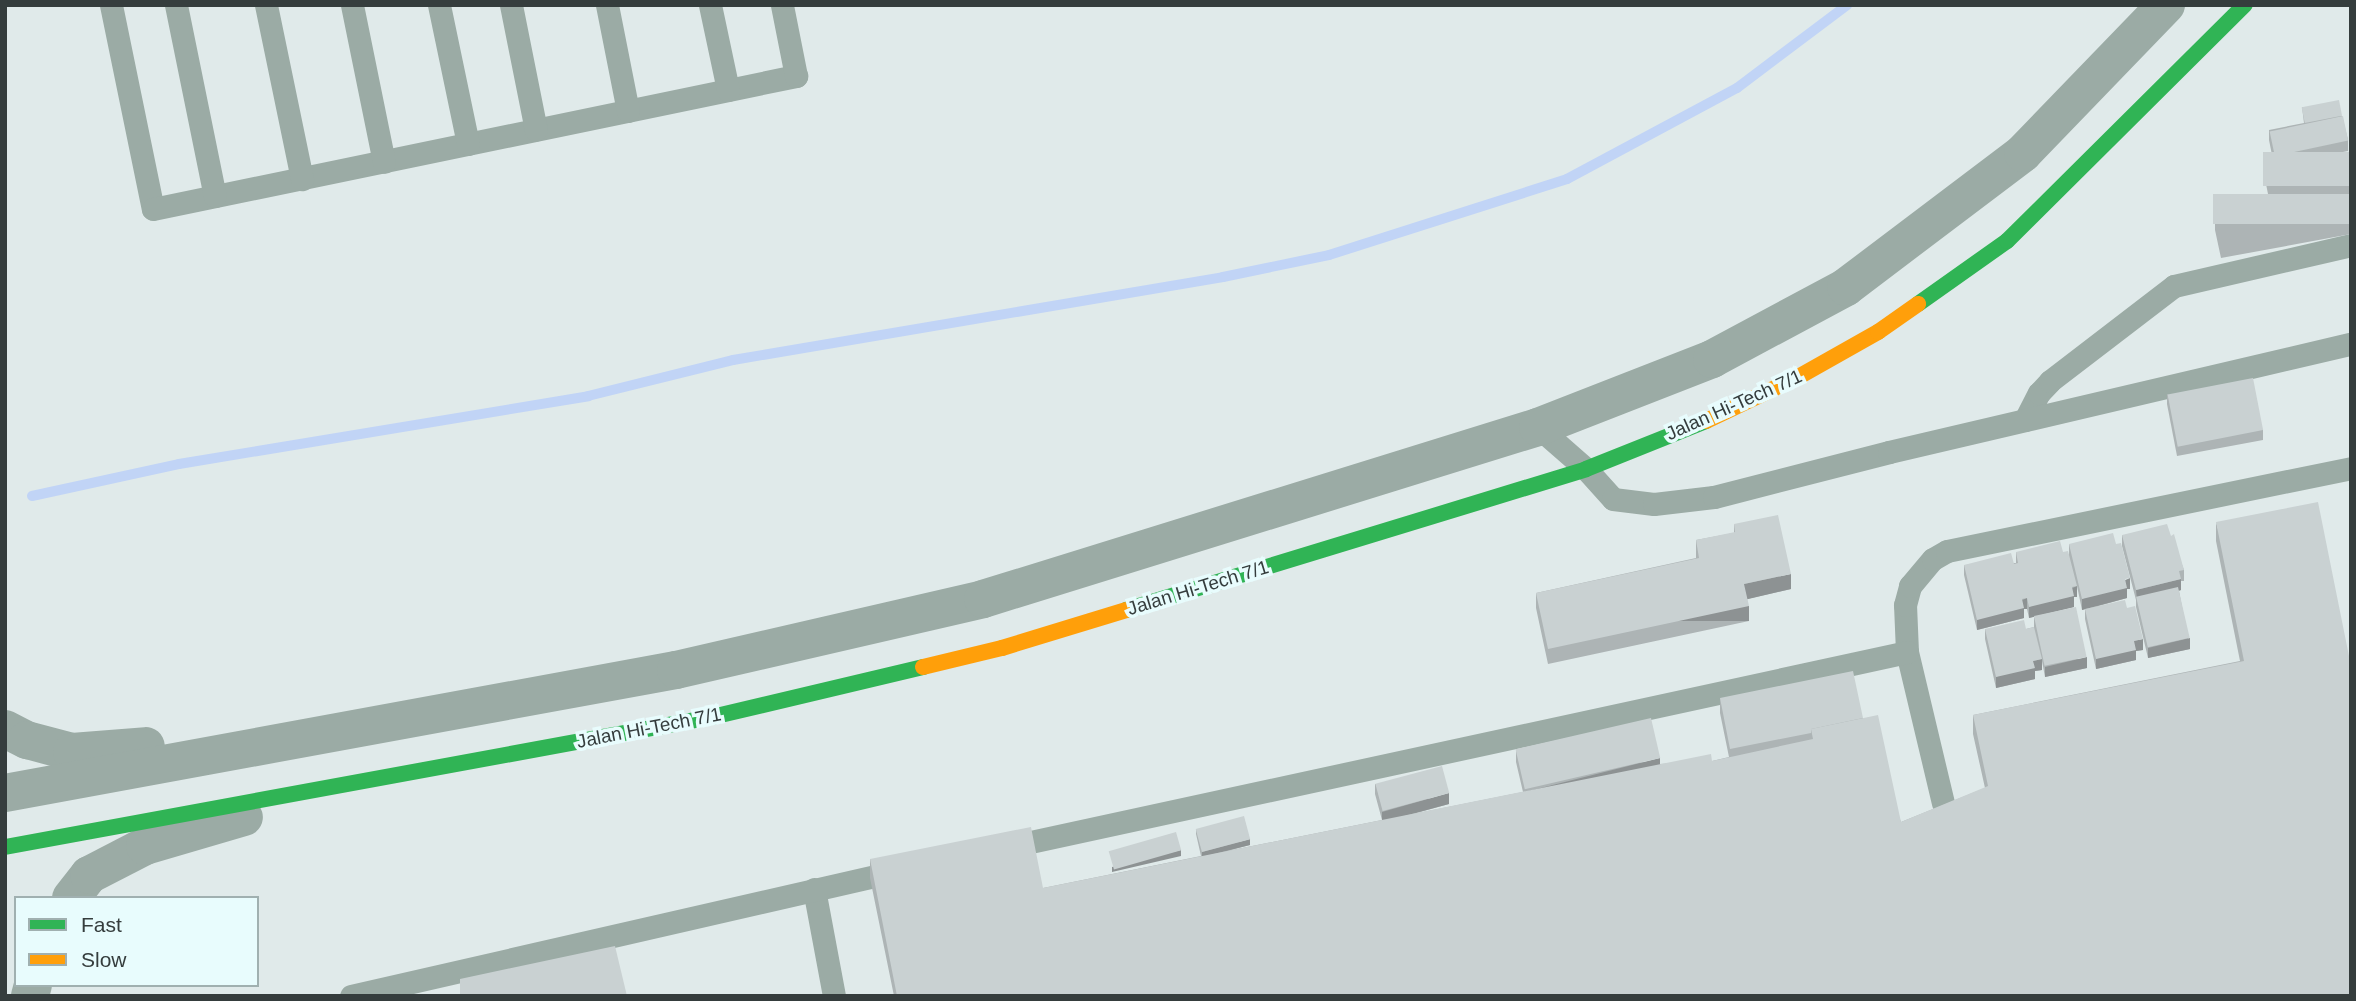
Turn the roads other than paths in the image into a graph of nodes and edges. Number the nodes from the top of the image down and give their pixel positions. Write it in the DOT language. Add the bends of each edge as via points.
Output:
graph roads {
  1 [pos="111,5"];
  2 [pos="176,5"];
  3 [pos="266,5"];
  4 [pos="352,5"];
  5 [pos="439,5"];
  6 [pos="511,5"];
  7 [pos="607,5"];
  8 [pos="710,5"];
  9 [pos="782,5"];
  10 [pos="2166,5"];
  11 [pos="2229,11"];
  12 [pos="728,90"];
  13 [pos="628,111"];
  14 [pos="536,130"];
  15 [pos="468,144"];
  16 [pos="384,162"];
  17 [pos="302,179"];
  18 [pos="215,196"];
  19 [pos="2351,245"];
  20 [pos="2351,344"];
  21 [pos="2025,420"];
  22 [pos="1538,427"];
  23 [pos="2351,468"];
  24 [pos="1586,469"];
  25 [pos="1907,652"];
  26 [pos="5,729"];
  27 [pos="348,732"];
  28 [pos="370,780"];
  29 [pos="5,793"];
  30 [pos="1943,803"];
  31 [pos="5,847"];
  32 [pos="978,853"];
  33 [pos="923,865"];
  34 [pos="814,888"];
  35 [pos="73,896"];
  36 [pos="351,996"];
  37 [pos="834,996"];
  1 -- 18 [label="lane" via="153,209"];
  2 -- 18 [label="lane"];
  3 -- 17 [label="lane"];
  4 -- 16 [label="lane"];
  5 -- 15 [label="lane"];
  6 -- 14 [label="lane"];
  7 -- 13 [label="lane"];
  8 -- 12 [label="lane"];
  9 -- 12 [label="lane" via="796,76"];
  10 -- 22 [label="street" via="2024,153 1846,287 1712,359"];
  11 -- 24 [label="street, Jalan Hi-Tech 7/1" via="2007,241 1878,332 1800,376 1725,413"];
  12 -- 13 [label="lane"];
  13 -- 14 [label="lane"];
  14 -- 15 [label="lane"];
  15 -- 16 [label="lane"];
  16 -- 17 [label="lane"];
  17 -- 18 [label="lane"];
  19 -- 21 [label="lane" via="2174,286 2050,381"];
  20 -- 21 [label="lane"];
  21 -- 24 [label="lane" via="1714,497 1654,504 1613,499"];
  22 -- 24 [label="lane"];
  22 -- 27 [label="street" via="983,599 676,670"];
  23 -- 25 [label="lane" via="1947,551 1933,559 1910,586 1905,605"];
  24 -- 28 [label="street, Jalan Hi-Tech 7/1" via="1002,648 712,717"];
  25 -- 30 [label="lane"];
  25 -- 32 [label="lane"];
  26 -- 27 [label="street" via="72,752"];
  27 -- 29 [label="street"];
  28 -- 31 [label="street, Jalan Hi-Tech 7/1"];
  28 -- 35 [label="street" via="145,846 89,875"];
  33 -- 34 [label="lane"];
  34 -- 36 [label="lane"];
  34 -- 37 [label="lane"];
}
